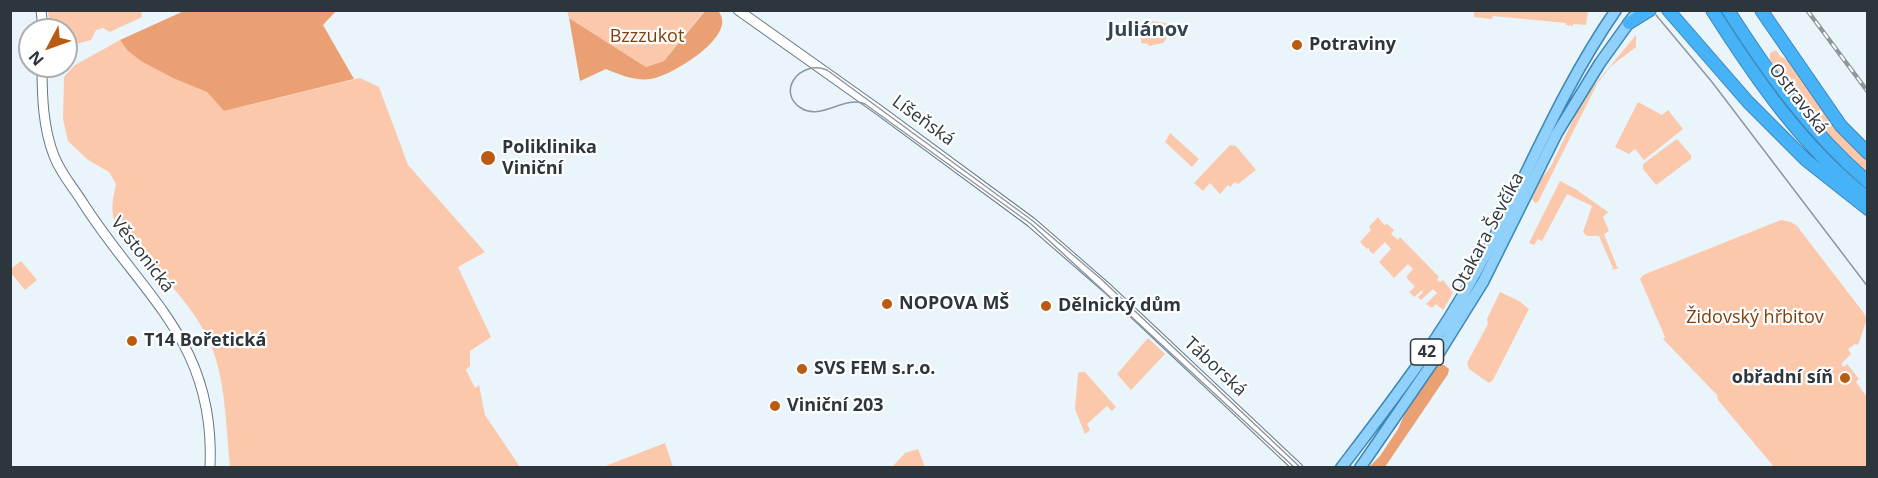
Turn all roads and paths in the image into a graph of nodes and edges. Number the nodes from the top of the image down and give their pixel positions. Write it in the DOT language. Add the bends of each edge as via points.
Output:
graph roads {
  1 [pos="738,10"];
  2 [pos="1638,10"];
  3 [pos="1650,10"];
  4 [pos="1712,10"];
  5 [pos="1728,10"];
  6 [pos="1761,10"];
  7 [pos="1615,12"];
  8 [pos="1668,12"];
  9 [pos="1626,27"];
  10 [pos="43,78"];
  11 [pos="1868,153"];
  12 [pos="1868,182"];
  13 [pos="1868,198"];
  14 [pos="1868,209"];
  15 [pos="1082,266"];
  16 [pos="1360,467"];
  17 [pos="210,468"];
  18 [pos="1298,468"];
  19 [pos="1341,468"];
  1 -- 15 [label="street, Líšeňská" via="996,195"];
  2 -- 9 [label="main road, Otakara Ševčíka / 42"];
  3 -- 9 [label="highway"];
  4 -- 13 [label="highway, Ostravská" via="1787,118 1828,164"];
  5 -- 12 [label="highway, Ostravská" via="1808,123"];
  6 -- 11 [label="highway" via="1841,126"];
  7 -- 19 [label="main road, Otakara Ševčíka / 42" via="1551,122 1469,285 1410,376"];
  8 -- 14 [label="highway" via="1806,160"];
  9 -- 16 [label="main road, Otakara Ševčíka / 42" via="1557,133 1483,282"];
  10 -- 17 [label="street, Věstonická" via="45,120 60,170 160,305 193,363 208,416"];
  15 -- 18 [label="street, Táborská"];
}
